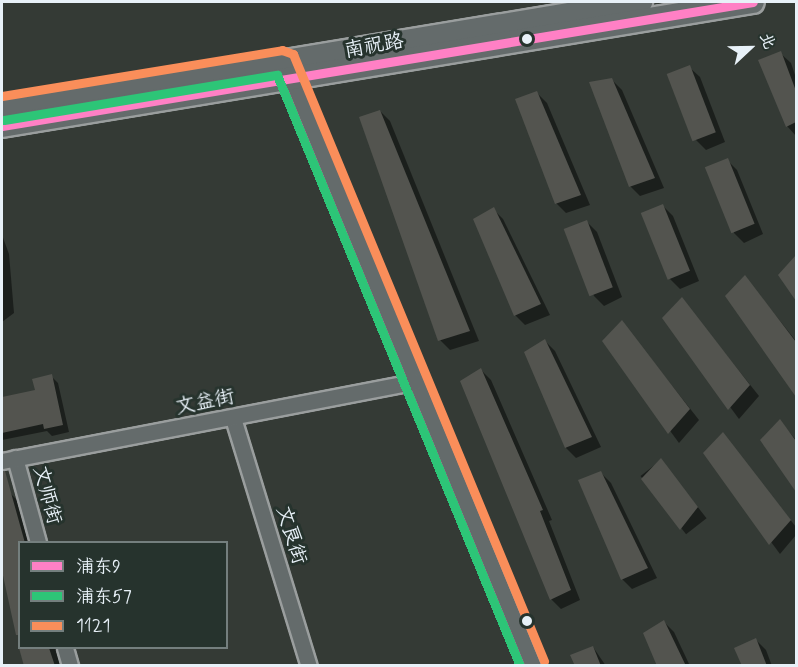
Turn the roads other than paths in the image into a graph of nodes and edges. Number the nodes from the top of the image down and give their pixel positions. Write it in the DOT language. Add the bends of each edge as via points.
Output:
graph roads {
  1 [pos="641,2"];
  2 [pos="753,2"];
  3 [pos="288,70"];
  4 [pos="2,108"];
  5 [pos="2,126"];
  6 [pos="416,381"];
  7 [pos="233,418"];
  8 [pos="8,460"];
  9 [pos="37,541"];
  10 [pos="65,649"];
  11 [pos="70,666"];
  12 [pos="309,666"];
  13 [pos="533,666"];
  1 -- 3 [label="main road, 南祝路"];
  2 -- 3 [label="main road, 南祝路"];
  3 -- 4 [label="main road, 南祝路"];
  3 -- 5 [label="main road, 南祝路"];
  3 -- 6 [label="street"];
  6 -- 7 [label="street, 文益街"];
  6 -- 13 [label="street"];
  7 -- 8 [label="street, 文益街"];
  7 -- 12 [label="street, 文良街"];
  8 -- 9 [label="street, 文师街"];
  10 -- 11 [label="street"];
}
